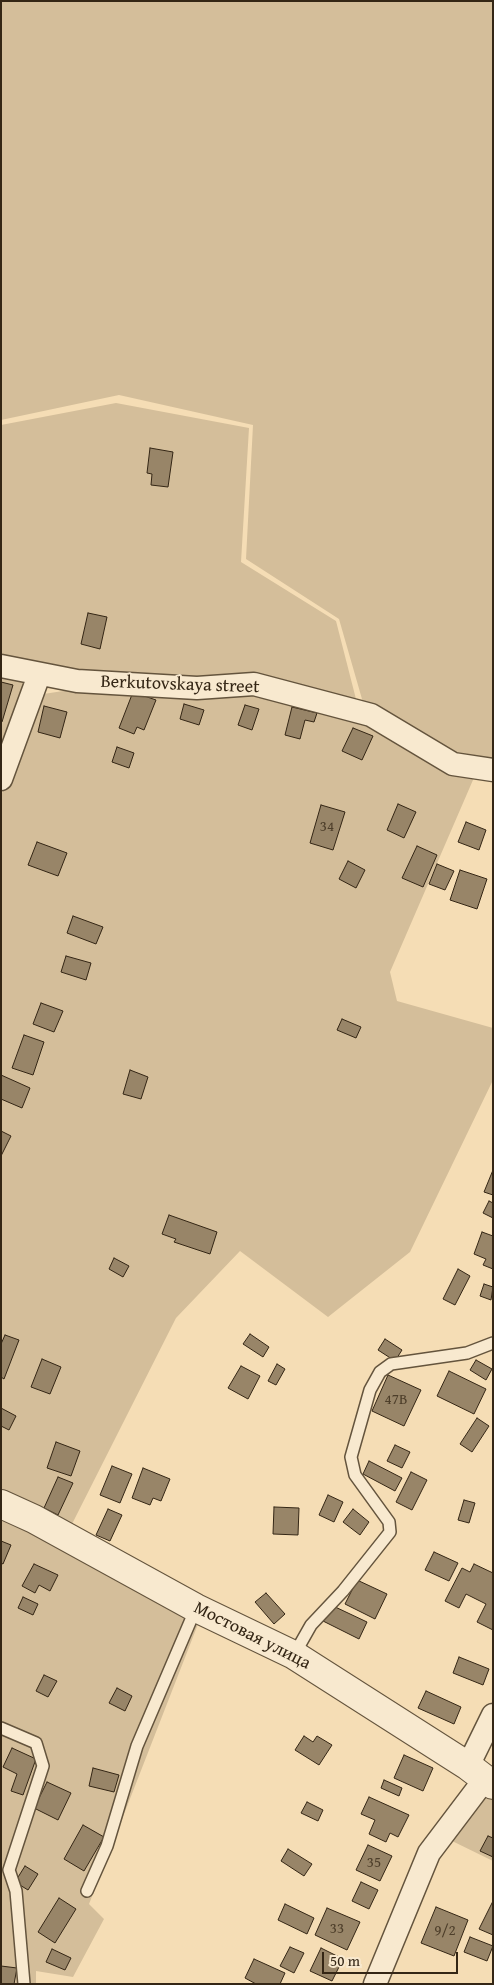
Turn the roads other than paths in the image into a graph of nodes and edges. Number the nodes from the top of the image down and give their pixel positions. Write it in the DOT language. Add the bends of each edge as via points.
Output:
graph roads {
  1 [pos="1,666"];
  2 [pos="39,675"];
  3 [pos="493,770"];
  4 [pos="1,779"];
  5 [pos="493,1344"];
  6 [pos="1,1504"];
  7 [pos="196,1608"];
  8 [pos="294,1656"];
  9 [pos="493,1716"];
  10 [pos="1,1728"];
  11 [pos="482,1777"];
  12 [pos="5,1870"];
  13 [pos="87,1891"];
  14 [pos="24,1984"];
  15 [pos="375,1984"];
  1 -- 2 [label="street, Berkutovskaya street"];
  2 -- 3 [label="street, Berkutovskaya street" via="77,681 197,688 254,684 371,715 453,764"];
  2 -- 4 [label="street"];
  5 -- 8 [label="lane" via="467,1353 391,1364 380,1372 370,1390 351,1456 355,1475 389,1522 390,1532 311,1625"];
  6 -- 7 [label="street, Мостовая улица"];
  7 -- 8 [label="street, Мостовая улица"];
  7 -- 13 [label="lane" via="137,1746 107,1846"];
  8 -- 11 [label="street, Мостовая улица"];
  9 -- 11 [label="street"];
  10 -- 12 [label="lane" via="36,1743 43,1766"];
  11 -- 15 [label="street" via="429,1853"];
  12 -- 14 [label="lane" via="16,1890"];
}
